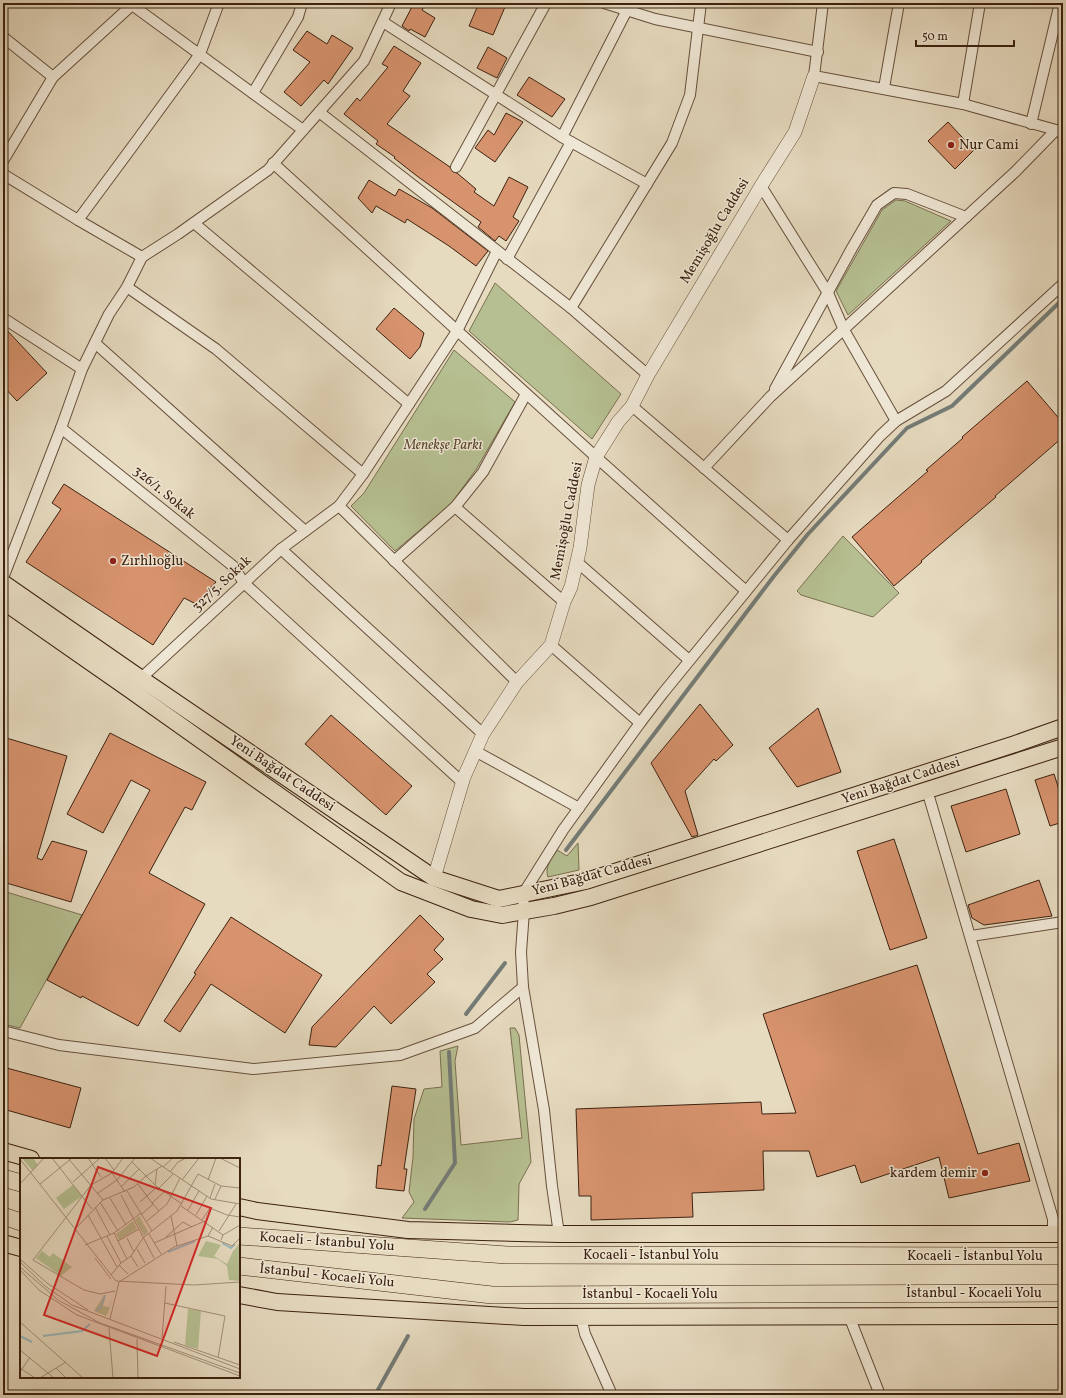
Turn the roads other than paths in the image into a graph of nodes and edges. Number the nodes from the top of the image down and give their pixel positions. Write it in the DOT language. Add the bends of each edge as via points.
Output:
graph roads {
  1 [pos="219,3"];
  2 [pos="302,3"];
  3 [pos="391,3"];
  4 [pos="546,3"];
  5 [pos="604,3"];
  6 [pos="701,3"];
  7 [pos="823,3"];
  8 [pos="899,3"];
  9 [pos="980,3"];
  10 [pos="133,4"];
  11 [pos="1063,7"];
  12 [pos="627,10"];
  13 [pos="383,22"];
  14 [pos="697,27"];
  15 [pos="3,37"];
  16 [pos="818,52"];
  17 [pos="200,54"];
  18 [pos="814,76"];
  19 [pos="53,77"];
  20 [pos="884,88"];
  21 [pos="254,93"];
  22 [pos="495,94"];
  23 [pos="963,104"];
  24 [pos="319,112"];
  25 [pos="1031,124"];
  26 [pos="303,130"];
  27 [pos="1060,131"];
  28 [pos="562,137"];
  29 [pos="572,142"];
  30 [pos="3,160"];
  31 [pos="273,163"];
  32 [pos="456,166"];
  33 [pos="3,174"];
  34 [pos="647,184"];
  35 [pos="761,186"];
  36 [pos="966,217"];
  37 [pos="78,220"];
  38 [pos="194,223"];
  39 [pos="497,251"];
  40 [pos="142,257"];
  41 [pos="507,259"];
  42 [pos="1063,284"];
  43 [pos="127,287"];
  44 [pos="828,293"];
  45 [pos="571,308"];
  46 [pos="3,318"];
  47 [pos="844,330"];
  48 [pos="457,331"];
  49 [pos="95,343"];
  50 [pos="82,370"];
  51 [pos="648,375"];
  52 [pos="526,394"];
  53 [pos="770,397"];
  54 [pos="409,404"];
  55 [pos="632,406"];
  56 [pos="896,421"];
  57 [pos="61,428"];
  58 [pos="596,457"];
  59 [pos="704,468"];
  60 [pos="364,474"];
  61 [pos="339,506"];
  62 [pos="455,507"];
  63 [pos="305,531"];
  64 [pos="788,540"];
  65 [pos="281,549"];
  66 [pos="394,560"];
  67 [pos="577,562"];
  68 [pos="3,578"];
  69 [pos="3,583"];
  70 [pos="244,583"];
  71 [pos="746,591"];
  72 [pos="3,601"];
  73 [pos="564,602"];
  74 [pos="551,645"];
  75 [pos="689,660"];
  76 [pos="518,682"];
  77 [pos="135,684"];
  78 [pos="640,723"];
  79 [pos="1063,727"];
  80 [pos="483,734"];
  81 [pos="1063,747"];
  82 [pos="475,751"];
  83 [pos="462,782"];
  84 [pos="928,790"];
  85 [pos="579,808"];
  86 [pos="434,878"];
  87 [pos="523,894"];
  88 [pos="524,912"];
  89 [pos="1063,922"];
  90 [pos="971,936"];
  91 [pos="523,987"];
  92 [pos="3,1031"];
  93 [pos="3,1151"];
  94 [pos="28,1158"];
  95 [pos="3,1178"];
  96 [pos="20,1183"];
  97 [pos="240,1207"];
  98 [pos="3,1216"];
  99 [pos="20,1222"];
  100 [pos="559,1234"];
  101 [pos="1058,1234"];
  102 [pos="240,1236"];
  103 [pos="3,1243"];
  104 [pos="20,1248"];
  105 [pos="1063,1256"];
  106 [pos="240,1266"];
  107 [pos="1063,1293"];
  108 [pos="240,1295"];
  109 [pos="849,1316"];
  110 [pos="1063,1316"];
  111 [pos="581,1317"];
  112 [pos="612,1395"];
  113 [pos="880,1395"];
  1 -- 17 [label="street"];
  2 -- 21 [label="street" via="298,17"];
  3 -- 13 [label="street"];
  4 -- 22 [label="street"];
  5 -- 12 [label="street"];
  6 -- 14 [label="street"];
  7 -- 16 [label="street"];
  8 -- 20 [label="street"];
  9 -- 23 [label="street"];
  10 -- 17 [label="street"];
  10 -- 19 [label="street"];
  11 -- 25 [label="street" via="1059,7"];
  12 -- 14 [label="street" via="655,19"];
  12 -- 28 [label="street"];
  13 -- 22 [label="street"];
  13 -- 24 [label="street" via="364,61"];
  14 -- 16 [label="street"];
  14 -- 34 [label="street" via="690,95 672,143"];
  15 -- 19 [label="street"];
  16 -- 18 [label="street"];
  17 -- 21 [label="street"];
  17 -- 37 [label="street"];
  18 -- 20 [label="street"];
  18 -- 35 [label="street, Memişoğlu Caddesi" via="795,132"];
  19 -- 30 [label="street"];
  20 -- 23 [label="street"];
  21 -- 26 [label="street"];
  22 -- 28 [label="street"];
  22 -- 32 [label="street"];
  23 -- 25 [label="street"];
  24 -- 26 [label="street"];
  24 -- 39 [label="street"];
  25 -- 27 [label="street"];
  26 -- 31 [label="street"];
  27 -- 36 [label="street"];
  28 -- 29 [label="street"];
  29 -- 34 [label="street"];
  29 -- 41 [label="street"];
  31 -- 38 [label="street" via="268,170"];
  31 -- 48 [label="street"];
  33 -- 37 [label="street"];
  34 -- 45 [label="street"];
  35 -- 44 [label="street"];
  35 -- 51 [label="street, Memişoğlu Caddesi"];
  36 -- 44 [label="street" via="907,194 894,193 876,205"];
  36 -- 47 [label="street"];
  37 -- 40 [label="street"];
  38 -- 40 [label="street"];
  38 -- 54 [label="street"];
  39 -- 41 [label="street"];
  39 -- 48 [label="street, 327/5. Sokak"];
  40 -- 43 [label="street"];
  41 -- 45 [label="street"];
  42 -- 56 [label="street" via="946,391"];
  43 -- 49 [label="street" via="109,314"];
  43 -- 60 [label="street" via="216,349"];
  44 -- 47 [label="street"];
  44 -- 53 [label="street"];
  45 -- 51 [label="street"];
  46 -- 50 [label="street"];
  47 -- 53 [label="street"];
  47 -- 56 [label="street"];
  48 -- 52 [label="street"];
  48 -- 54 [label="street, 327/5. Sokak"];
  49 -- 50 [label="street"];
  49 -- 63 [label="street"];
  50 -- 57 [label="street"];
  51 -- 55 [label="street, Memişoğlu Caddesi"];
  52 -- 58 [label="street"];
  52 -- 62 [label="street" via="483,472"];
  53 -- 59 [label="street"];
  54 -- 60 [label="street, 327/5. Sokak"];
  55 -- 58 [label="street, Memişoğlu Caddesi" via="618,422"];
  55 -- 59 [label="street"];
  56 -- 64 [label="street"];
  57 -- 68 [label="street"];
  57 -- 70 [label="street, 326/1. Sokak" via="233,566"];
  58 -- 67 [label="street, Memişoğlu Caddesi" via="588,485"];
  58 -- 71 [label="street"];
  59 -- 64 [label="street"];
  60 -- 61 [label="street, 327/5. Sokak"];
  61 -- 63 [label="street, 327/5. Sokak"];
  61 -- 66 [label="street"];
  62 -- 66 [label="street"];
  62 -- 73 [label="street"];
  63 -- 65 [label="street, 327/5. Sokak"];
  64 -- 71 [label="street"];
  65 -- 70 [label="street, 327/5. Sokak"];
  65 -- 80 [label="street"];
  66 -- 76 [label="street"];
  67 -- 73 [label="street, Memişoğlu Caddesi" via="571,587"];
  67 -- 75 [label="street"];
  69 -- 77 [label="main road, Yeni Bağdat Caddesi"];
  70 -- 77 [label="street, 327/5. Sokak"];
  70 -- 83 [label="street, 326/1. Sokak"];
  71 -- 75 [label="street"];
  72 -- 77 [label="main road, Yeni Bağdat Caddesi"];
  73 -- 74 [label="street, Memişoğlu Caddesi"];
  74 -- 76 [label="street, Memişoğlu Caddesi"];
  74 -- 78 [label="street"];
  75 -- 78 [label="street"];
  76 -- 80 [label="street, Memişoğlu Caddesi"];
  77 -- 86 [label="main road, Yeni Bağdat Caddesi"];
  77 -- 88 [label="main road, Yeni Bağdat Caddesi" via="401,882 471,909 502,916"];
  78 -- 85 [label="street"];
  79 -- 87 [label="main road, Yeni Bağdat Caddesi" via="812,810 593,878"];
  80 -- 82 [label="street, Memişoğlu Caddesi"];
  81 -- 84 [label="main road, Yeni Bağdat Caddesi"];
  82 -- 83 [label="street, Memişoğlu Caddesi"];
  82 -- 85 [label="street"];
  83 -- 86 [label="street, Memişoğlu Caddesi"];
  84 -- 88 [label="main road, Yeni Bağdat Caddesi" via="591,898"];
  84 -- 90 [label="street"];
  85 -- 87 [label="street"];
  86 -- 87 [label="main road, Yeni Bağdat Caddesi" via="499,899"];
  87 -- 88 [label="street"];
  88 -- 91 [label="street" via="521,952"];
  89 -- 90 [label="street"];
  90 -- 101 [label="street"];
  91 -- 92 [label="street" via="475,1028 400,1055 253,1069 59,1045"];
  91 -- 100 [label="street" via="544,1110"];
  93 -- 94 [label="main road"];
  95 -- 96 [label="highway"];
  97 -- 100 [label="main road" via="408,1230"];
  98 -- 99 [label="highway"];
  100 -- 101 [label="main road"];
  102 -- 105 [label="highway, Kocaeli - İstanbul Yolu" via="507,1255"];
  103 -- 104 [label="main road"];
  106 -- 107 [label="highway, İstanbul - Kocaeli Yolu" via="492,1295"];
  108 -- 111 [label="main road" via="277,1302 524,1317"];
  109 -- 110 [label="main road"];
  109 -- 111 [label="main road"];
  109 -- 113 [label="street"];
  111 -- 112 [label="street" via="585,1334"];
}
